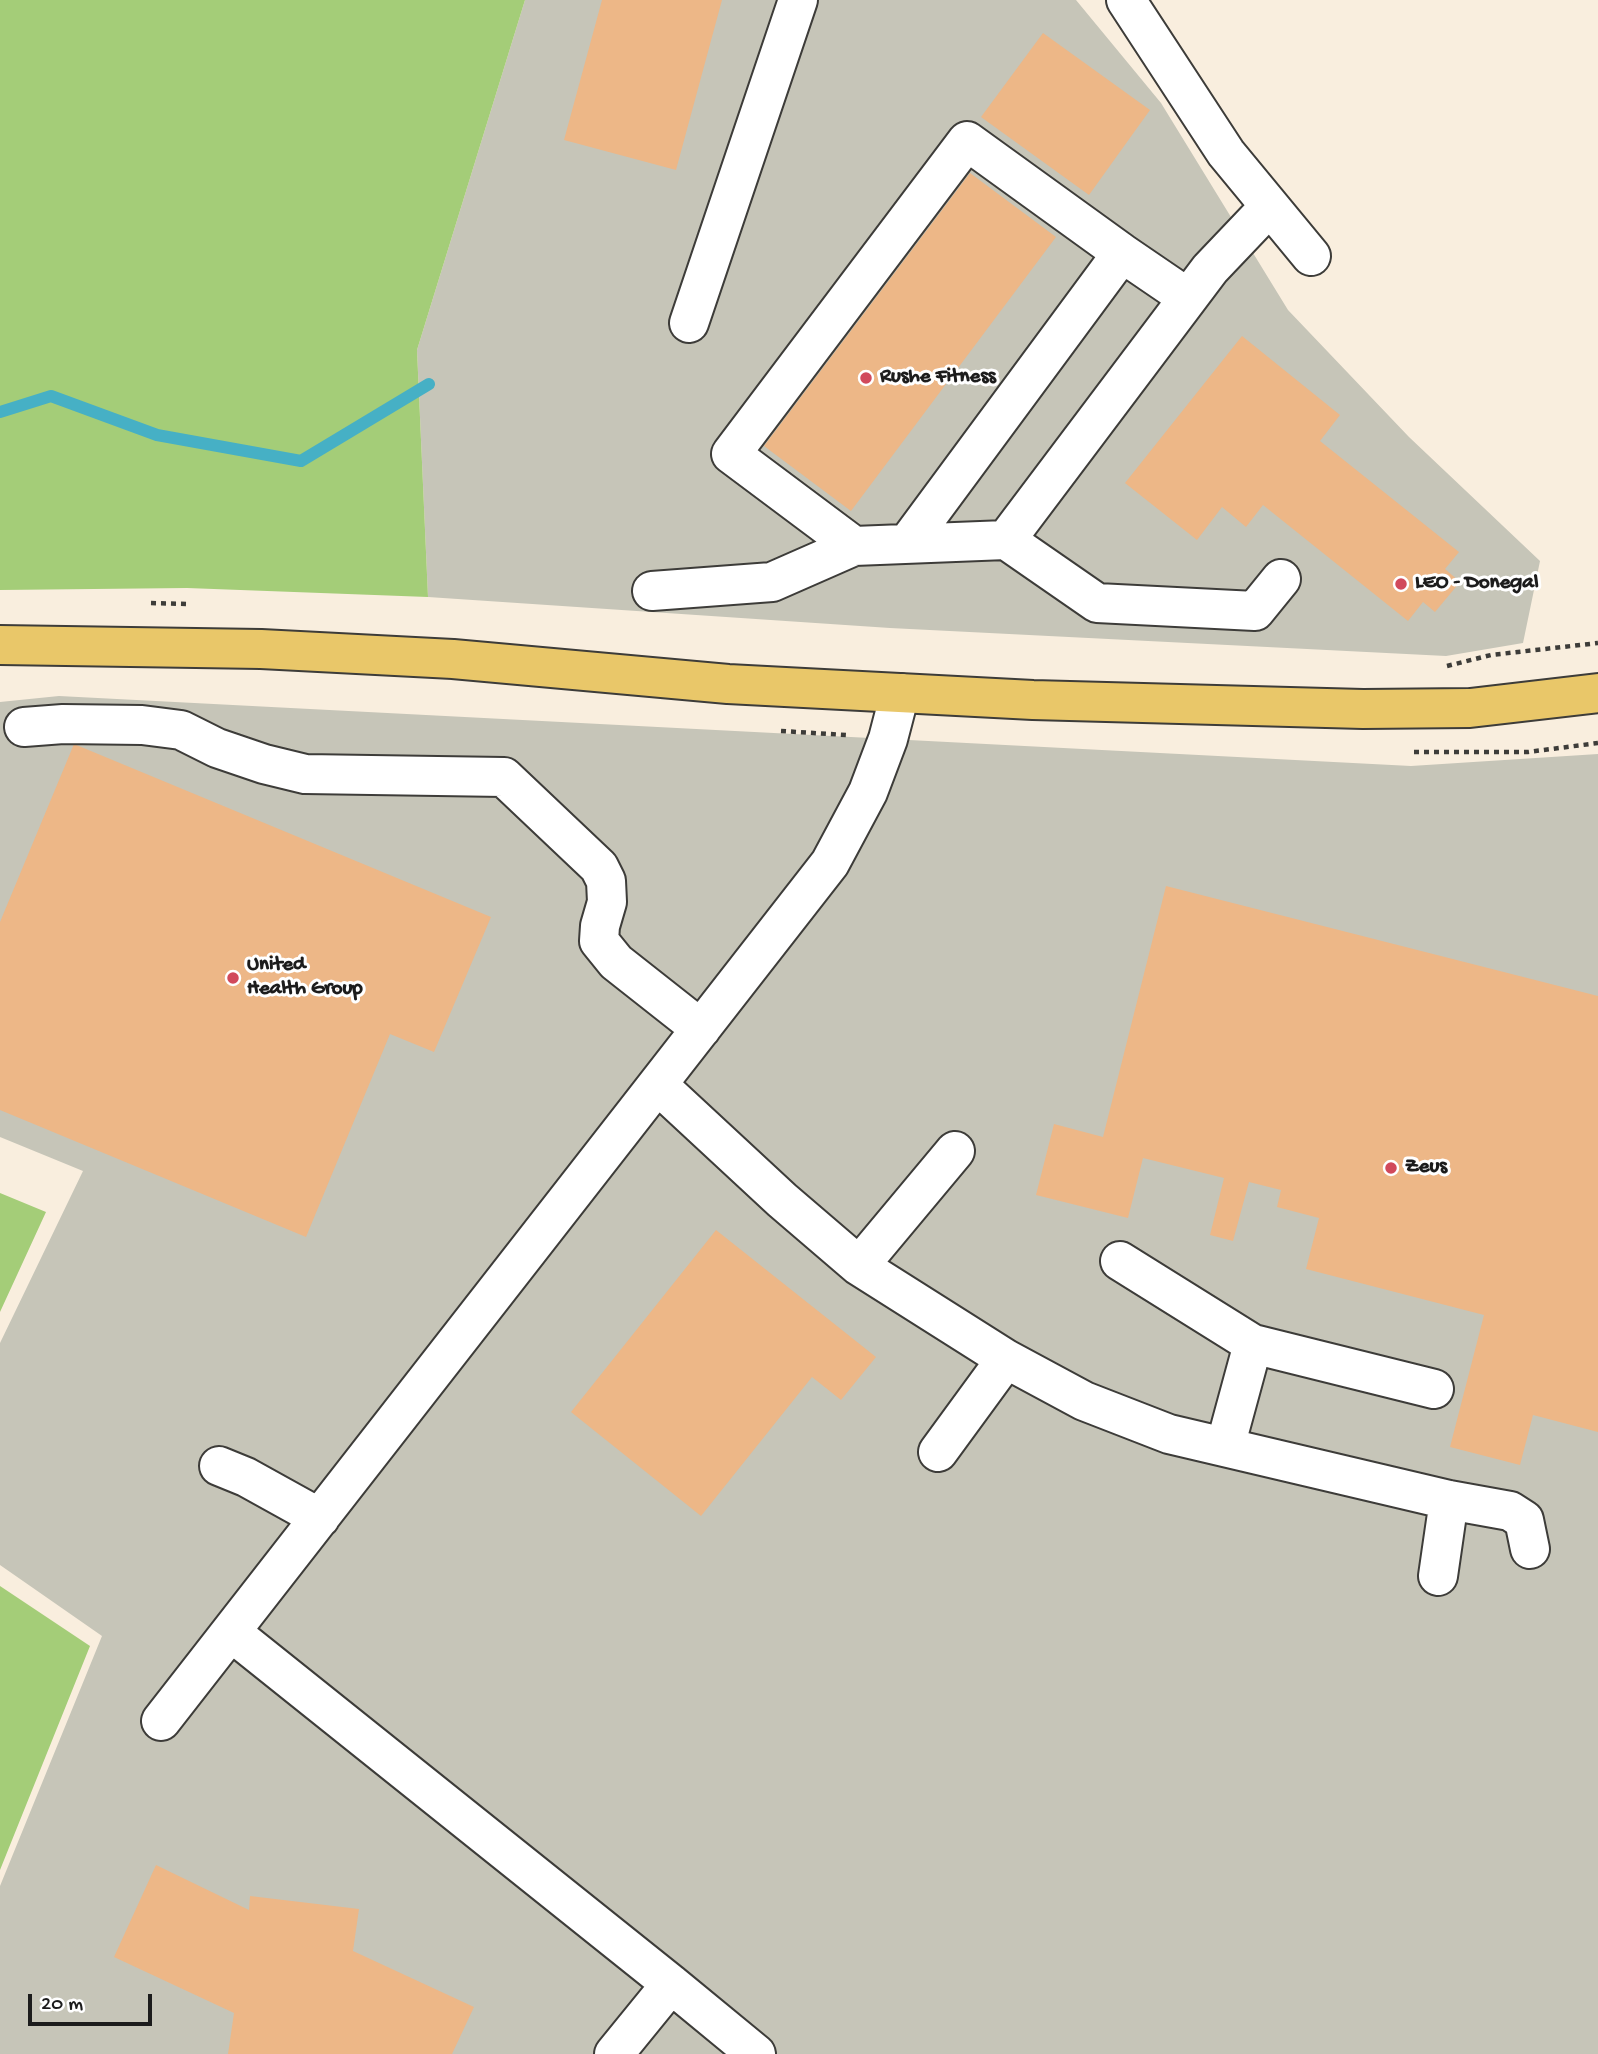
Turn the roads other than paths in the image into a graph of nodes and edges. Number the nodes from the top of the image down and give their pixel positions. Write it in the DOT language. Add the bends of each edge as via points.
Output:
graph roads {
  1 [pos="798,0"];
  2 [pos="1126,0"];
  3 [pos="1269,207"];
  4 [pos="1122,253"];
  5 [pos="1311,256"];
  6 [pos="1188,298"];
  7 [pos="689,323"];
  8 [pos="1006,540"];
  9 [pos="907,544"];
  10 [pos="854,546"];
  11 [pos="1281,579"];
  12 [pos="652,591"];
  13 [pos="0,645"];
  14 [pos="900,693"];
  15 [pos="1598,693"];
  16 [pos="24,727"];
  17 [pos="701,1029"];
  18 [pos="658,1085"];
  19 [pos="955,1151"];
  20 [pos="1120,1261"];
  21 [pos="859,1266"];
  22 [pos="1253,1344"];
  23 [pos="1006,1359"];
  24 [pos="1434,1389"];
  25 [pos="1225,1447"];
  26 [pos="938,1452"];
  27 [pos="219,1466"];
  28 [pos="1449,1500"];
  29 [pos="320,1518"];
  30 [pos="1530,1549"];
  31 [pos="1438,1576"];
  32 [pos="231,1632"];
  33 [pos="162,1721"];
  34 [pos="671,1984"];
  35 [pos="614,2054"];
  36 [pos="755,2054"];
  1 -- 7 [label="street"];
  2 -- 3 [label="street" via="1226,153"];
  3 -- 5 [label="street"];
  3 -- 6 [label="street"];
  4 -- 6 [label="street"];
  4 -- 9 [label="street"];
  4 -- 10 [label="street" via="967,141 731,454"];
  6 -- 8 [label="street"];
  8 -- 9 [label="street"];
  8 -- 11 [label="street" via="1097,603 1255,611"];
  9 -- 10 [label="street"];
  10 -- 12 [label="street" via="772,582"];
  13 -- 14 [label="main road" via="261,649 412,657 728,684"];
  14 -- 15 [label="main road" via="1363,709 1470,708"];
  14 -- 17 [label="street" via="868,792 830,863"];
  16 -- 17 [label="street" via="142,725 181,730 217,748 305,774 504,777 599,867 606,881 607,902 599,940 616,962"];
  17 -- 18 [label="street"];
  18 -- 21 [label="street"];
  18 -- 29 [label="street"];
  19 -- 21 [label="street"];
  20 -- 22 [label="street"];
  21 -- 23 [label="street"];
  22 -- 24 [label="street"];
  22 -- 25 [label="street"];
  23 -- 25 [label="street" via="1084,1401 1169,1434"];
  23 -- 26 [label="street"];
  25 -- 28 [label="street"];
  27 -- 29 [label="street"];
  28 -- 30 [label="street" via="1510,1511 1524,1520"];
  28 -- 31 [label="street"];
  29 -- 32 [label="street"];
  32 -- 33 [label="street"];
  32 -- 34 [label="street"];
  34 -- 35 [label="street"];
  34 -- 36 [label="street"];
}
